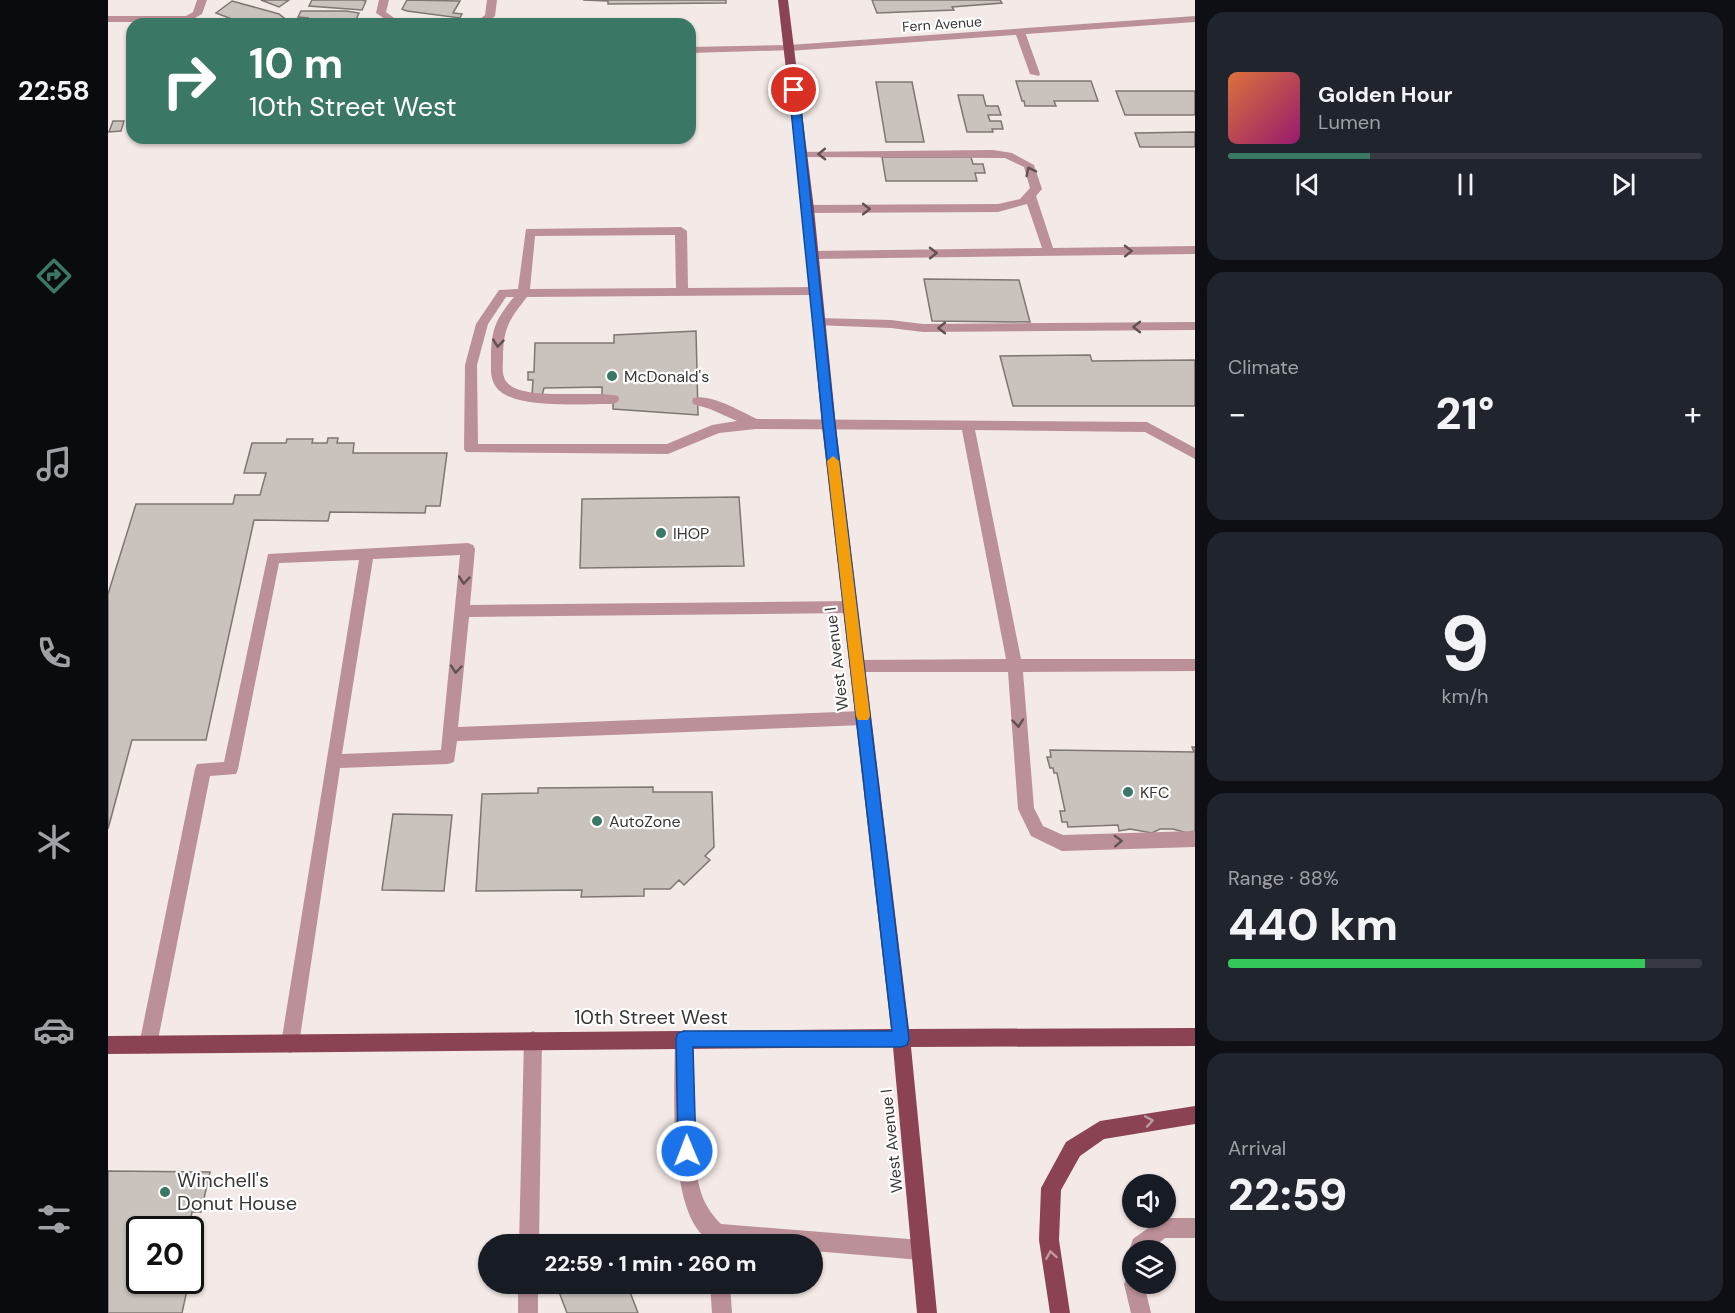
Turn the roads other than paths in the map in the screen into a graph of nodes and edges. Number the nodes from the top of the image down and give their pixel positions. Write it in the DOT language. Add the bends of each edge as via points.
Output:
graph roads {
  1 [pos="202,0"];
  2 [pos="384,0"];
  3 [pos="492,0"];
  4 [pos="783,0"];
  5 [pos="190,18"];
  6 [pos="387,18"];
  7 [pos="488,18"];
  8 [pos="108,19"];
  9 [pos="126,19"];
  10 [pos="1195,19"];
  11 [pos="1020,32"];
  12 [pos="789,48"];
  13 [pos="696,50"];
  14 [pos="1035,74"];
  15 [pos="801,154"];
  16 [pos="1030,196"];
  17 [pos="808,209"];
  18 [pos="1195,250"];
  19 [pos="1049,252"];
  20 [pos="812,255"];
  21 [pos="816,291"];
  22 [pos="682,292"];
  23 [pos="524,293"];
  24 [pos="819,322"];
  25 [pos="1195,326"];
  26 [pos="613,399"];
  27 [pos="698,401"];
  28 [pos="756,424"];
  29 [pos="829,426"];
  30 [pos="968,426"];
  31 [pos="1195,454"];
  32 [pos="367,555"];
  33 [pos="850,607"];
  34 [pos="461,611"];
  35 [pos="1015,665"];
  36 [pos="1195,665"];
  37 [pos="856,666"];
  38 [pos="863,718"];
  39 [pos="450,734"];
  40 [pos="333,761"];
  41 [pos="1195,839"];
  42 [pos="1195,1037"];
  43 [pos="684,1039"];
  44 [pos="901,1039"];
  45 [pos="533,1041"];
  46 [pos="290,1044"];
  47 [pos="148,1045"];
  48 [pos="108,1046"];
  49 [pos="1195,1116"];
  50 [pos="1195,1228"];
  51 [pos="529,1234"];
  52 [pos="713,1234"];
  53 [pos="1147,1240"];
  54 [pos="823,1245"];
  55 [pos="921,1250"];
  56 [pos="528,1294"];
  57 [pos="721,1294"];
  58 [pos="1136,1294"];
  59 [pos="528,1313"];
  60 [pos="722,1313"];
  61 [pos="927,1313"];
  62 [pos="1060,1313"];
  63 [pos="1141,1313"];
  1 -- 5 [label="street" via="197,14"];
  2 -- 6 [label="street" via="381,14"];
  3 -- 7 [label="street"];
  4 -- 12 [label="main road, West Avenue I"];
  8 -- 9 [label="street"];
  10 -- 11 [label="street, Fern Avenue"];
  11 -- 12 [label="street, Fern Avenue"];
  11 -- 14 [label="street"];
  12 -- 13 [label="street, Fern Avenue"];
  12 -- 15 [label="main road, West Avenue I"];
  16 -- 15 [label="street, one-way" via="1036,189 1029,165 1008,155"];
  15 -- 17 [label="main road, West Avenue I"];
  17 -- 16 [label="street, one-way" via="998,208 1015,205"];
  16 -- 19 [label="street"];
  17 -- 20 [label="main road, West Avenue I"];
  19 -- 18 [label="street, one-way"];
  20 -- 19 [label="street, one-way"];
  20 -- 21 [label="main road, West Avenue I"];
  21 -- 22 [label="street"];
  21 -- 24 [label="main road, West Avenue I"];
  22 -- 23 [label="street"];
  22 -- 23 [label="street" via="681,231 530,232"];
  23 -- 26 [label="street, one-way" via="502,320 499,332 496,377 502,386 524,398"];
  23 -- 28 [label="street" via="503,293 482,324 471,365 471,449 668,449 717,428"];
  25 -- 24 [label="street, one-way" via="924,328"];
  24 -- 29 [label="main road, West Avenue I"];
  27 -- 28 [label="street"];
  28 -- 29 [label="street"];
  29 -- 30 [label="street"];
  29 -- 33 [label="main road, West Avenue I"];
  30 -- 31 [label="street" via="1147,427"];
  30 -- 35 [label="street"];
  32 -- 34 [label="street, one-way" via="468,549"];
  32 -- 40 [label="street"];
  32 -- 47 [label="street" via="273,558 230,769 203,769"];
  33 -- 34 [label="street"];
  33 -- 37 [label="main road, West Avenue I"];
  34 -- 39 [label="street, one-way"];
  35 -- 36 [label="street"];
  35 -- 37 [label="street"];
  35 -- 41 [label="street, one-way" via="1026,809 1036,831 1062,843"];
  37 -- 38 [label="main road, West Avenue I"];
  38 -- 39 [label="street"];
  38 -- 44 [label="main road, West Avenue I"];
  39 -- 40 [label="street" via="448,757"];
  40 -- 46 [label="street"];
  42 -- 44 [label="main road, 10th Street West"];
  43 -- 44 [label="main road, 10th Street West"];
  43 -- 45 [label="main road, 10th Street West"];
  43 -- 52 [label="street" via="689,1184 699,1212"];
  44 -- 55 [label="main road, West Avenue I"];
  45 -- 46 [label="main road, 10th Street West"];
  45 -- 51 [label="street"];
  46 -- 47 [label="main road, 10th Street West"];
  47 -- 48 [label="main road, 10th Street West"];
  62 -- 49 [label="main road, one-way" via="1048,1240 1051,1188 1073,1149 1100,1130"];
  50 -- 53 [label="street" via="1162,1228"];
  54 -- 55 [label="street"];
  55 -- 61 [label="main road, West Avenue I"];
  56 -- 59 [label="street"];
  57 -- 60 [label="street"];
  58 -- 63 [label="street"];
}
